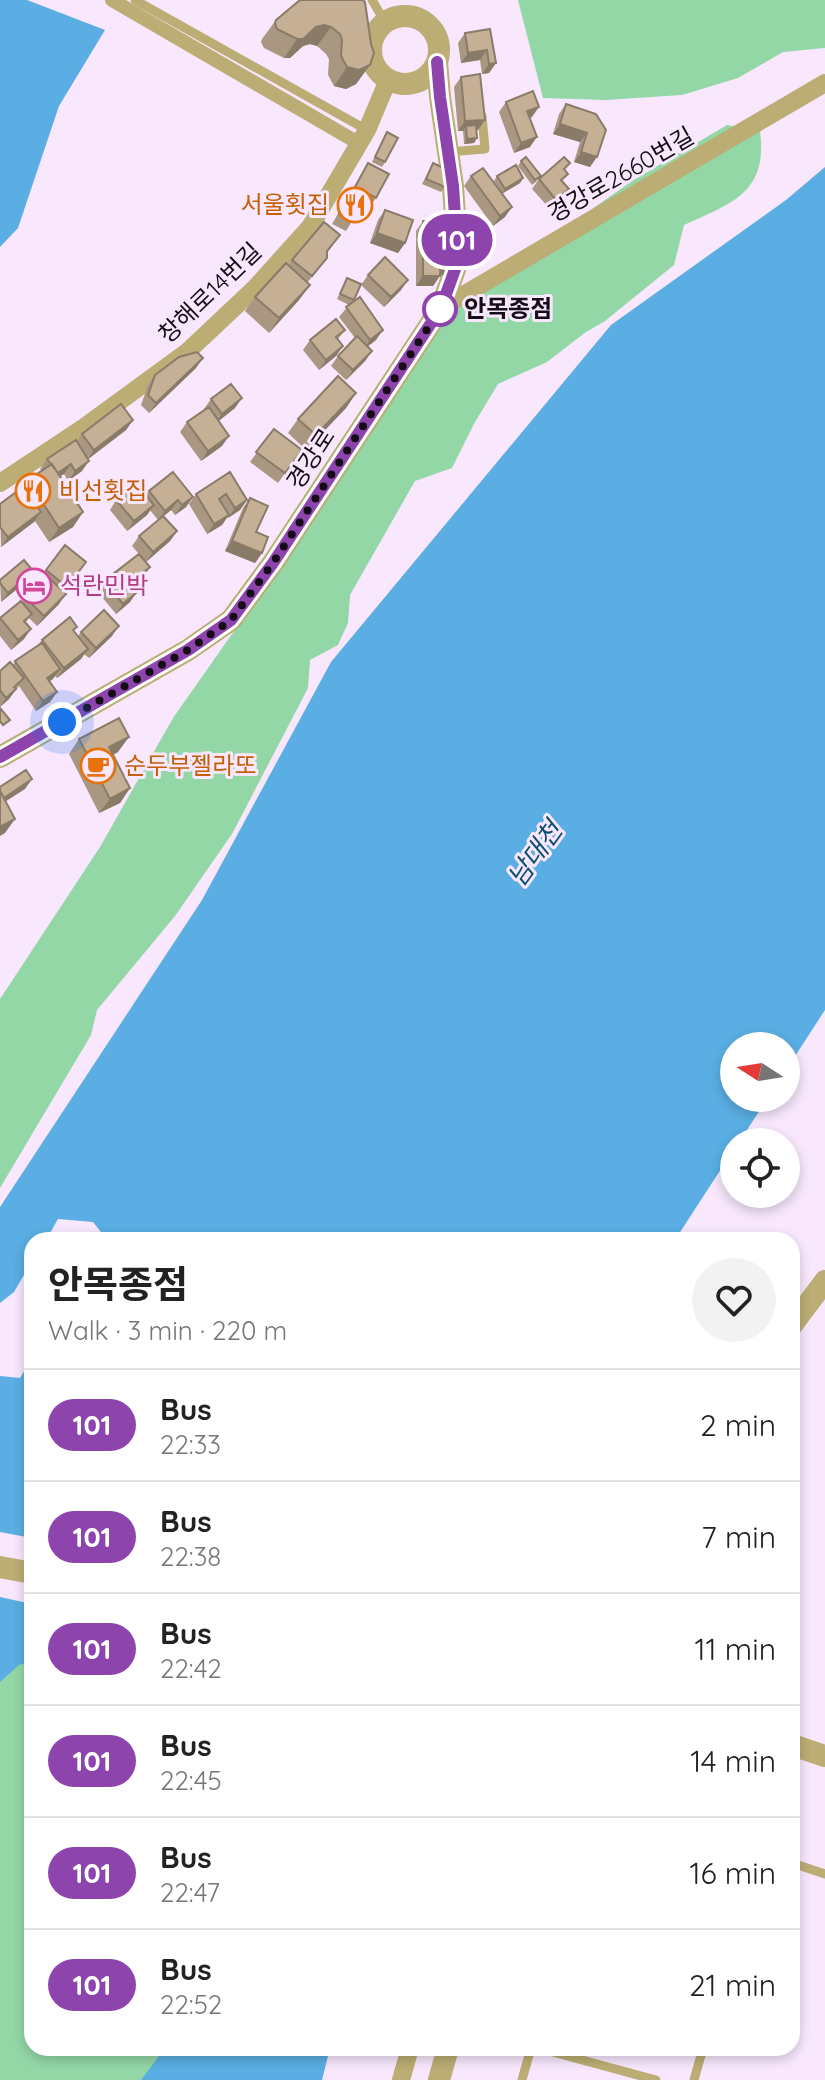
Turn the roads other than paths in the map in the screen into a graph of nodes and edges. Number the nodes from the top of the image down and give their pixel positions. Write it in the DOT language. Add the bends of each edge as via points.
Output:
graph roads {
  1 [pos="112,0"];
  2 [pos="135,0"];
  3 [pos="372,0"];
  4 [pos="419,9"];
  5 [pos="385,22"];
  6 [pos="437,62"];
  7 [pos="388,80"];
  8 [pos="825,83"];
  9 [pos="482,116"];
  10 [pos="364,137"];
  11 [pos="448,152"];
  12 [pos="441,308"];
  13 [pos="0,483"];
  14 [pos="0,757"];
  15 [pos="825,1281"];
  16 [pos="800,1314"];
  17 [pos="0,1567"];
  18 [pos="24,1572"];
  19 [pos="800,1748"];
  20 [pos="825,1756"];
  21 [pos="800,1866"];
  22 [pos="825,1874"];
  23 [pos="408,2056"];
  24 [pos="446,2056"];
  25 [pos="529,2056"];
  26 [pos="568,2056"];
  27 [pos="701,2056"];
  28 [pos="401,2080"];
  29 [pos="439,2080"];
  30 [pos="522,2080"];
  31 [pos="656,2080"];
  32 [pos="694,2080"];
  1 -- 10 [label="street"];
  2 -- 10 [label="lane"];
  3 -- 5 [label="lane"];
  4 -- 5 [label="street"];
  4 -- 6 [label="street" via="437,40"];
  5 -- 7 [label="street" via="370,51"];
  6 -- 7 [label="street" via="422,80"];
  6 -- 11 [label="street, 경강로"];
  7 -- 10 [label="street, 창해로14번길"];
  8 -- 12 [label="street, 경강로2660번길"];
  9 -- 11 [label="lane" via="485,149"];
  10 -- 13 [label="street, 창해로14번길" via="310,227 232,310 187,352"];
  11 -- 12 [label="street, 경강로" via="458,261"];
  12 -- 14 [label="street, 경강로" via="231,620"];
  15 -- 16 [label="street"];
  17 -- 18 [label="street"];
  19 -- 20 [label="street"];
  21 -- 22 [label="lane"];
  23 -- 28 [label="street"];
  24 -- 29 [label="street"];
  25 -- 30 [label="lane"];
  26 -- 31 [label="lane"];
  27 -- 32 [label="lane"];
}
